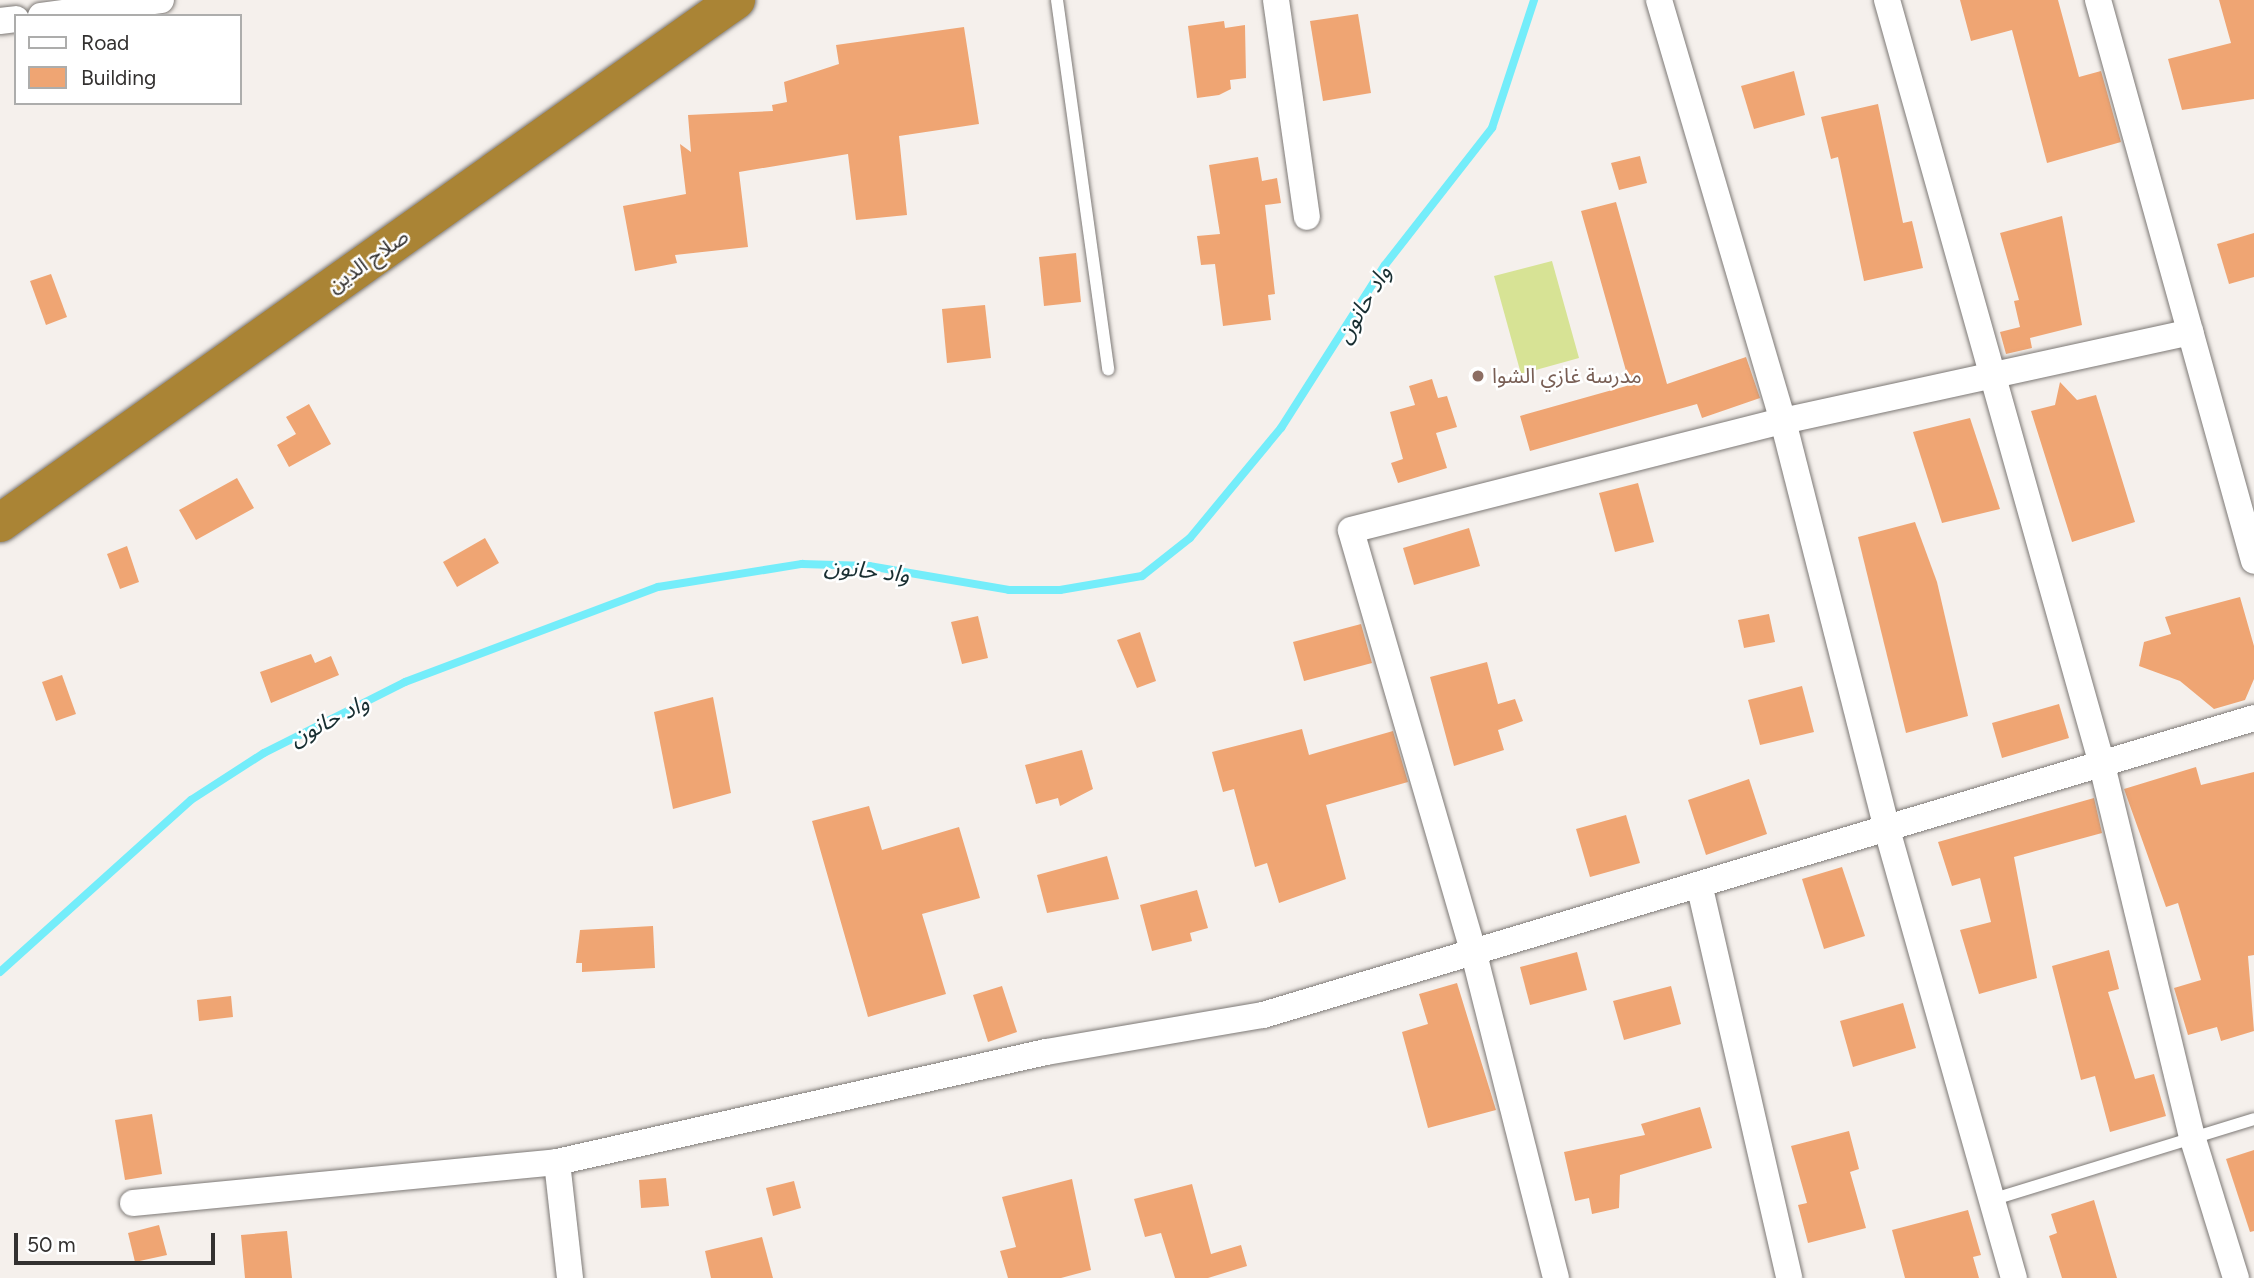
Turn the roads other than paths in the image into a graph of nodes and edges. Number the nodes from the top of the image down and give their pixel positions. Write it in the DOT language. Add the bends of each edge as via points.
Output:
graph roads {
  1 [pos="160,0"];
  2 [pos="736,0"];
  3 [pos="1056,0"];
  4 [pos="1276,0"];
  5 [pos="1659,0"];
  6 [pos="1887,0"];
  7 [pos="2098,0"];
  8 [pos="56,14"];
  9 [pos="1307,216"];
  10 [pos="2190,332"];
  11 [pos="1108,369"];
  12 [pos="1992,375"];
  13 [pos="1783,421"];
  14 [pos="0,523"];
  15 [pos="2254,561"];
  16 [pos="2254,718"];
  17 [pos="2101,761"];
  18 [pos="1886,826"];
  19 [pos="1700,888"];
  20 [pos="1474,954"];
  21 [pos="2254,1118"];
  22 [pos="2192,1136"];
  23 [pos="557,1163"];
  24 [pos="1991,1200"];
  25 [pos="133,1203"];
  26 [pos="570,1278"];
  27 [pos="1556,1278"];
  28 [pos="1789,1278"];
  29 [pos="2014,1278"];
  30 [pos="2236,1278"];
  1 -- 8 [label="street"];
  2 -- 14 [label="highway, صلاح الدين"];
  3 -- 11 [label="lane"];
  4 -- 9 [label="street"];
  5 -- 13 [label="street"];
  6 -- 12 [label="street"];
  7 -- 10 [label="street"];
  10 -- 12 [label="street"];
  10 -- 15 [label="street"];
  12 -- 13 [label="street"];
  12 -- 17 [label="street"];
  13 -- 18 [label="street"];
  13 -- 20 [label="street" via="1351,530"];
  16 -- 17 [label="street"];
  17 -- 18 [label="street"];
  17 -- 22 [label="street"];
  18 -- 19 [label="street"];
  18 -- 24 [label="street"];
  19 -- 20 [label="street"];
  19 -- 28 [label="street"];
  20 -- 23 [label="street" via="1263,1015 1046,1052"];
  20 -- 27 [label="street"];
  21 -- 22 [label="lane"];
  22 -- 24 [label="lane"];
  22 -- 30 [label="street"];
  23 -- 25 [label="street"];
  23 -- 26 [label="street"];
  24 -- 29 [label="street"];
}
